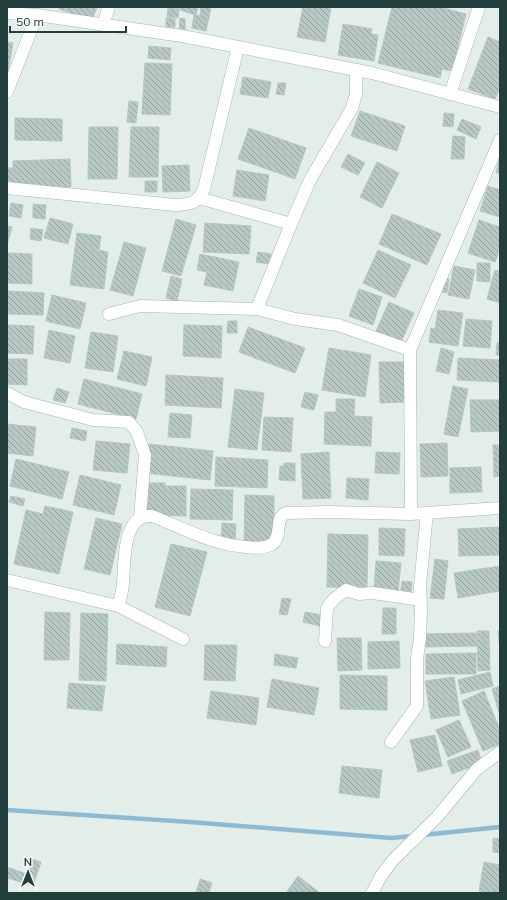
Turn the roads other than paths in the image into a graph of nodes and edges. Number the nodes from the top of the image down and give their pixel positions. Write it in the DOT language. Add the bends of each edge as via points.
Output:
graph roads {
  1 [pos="109,7"];
  2 [pos="479,7"];
  3 [pos="7,13"];
  4 [pos="37,15"];
  5 [pos="103,25"];
  6 [pos="238,47"];
  7 [pos="356,70"];
  8 [pos="7,92"];
  9 [pos="450,94"];
  10 [pos="500,107"];
  11 [pos="500,140"];
  12 [pos="7,188"];
  13 [pos="200,198"];
  14 [pos="290,224"];
  15 [pos="257,309"];
  16 [pos="110,314"];
  17 [pos="410,350"];
  18 [pos="7,392"];
  19 [pos="500,508"];
  20 [pos="427,513"];
  21 [pos="411,514"];
  22 [pos="140,518"];
  23 [pos="7,580"];
  24 [pos="421,600"];
  25 [pos="118,606"];
  26 [pos="182,639"];
  27 [pos="325,641"];
  28 [pos="391,742"];
  29 [pos="500,752"];
  30 [pos="372,893"];
  1 -- 5 [label="street"];
  2 -- 9 [label="street"];
  3 -- 4 [label="street"];
  4 -- 5 [label="street"];
  4 -- 8 [label="street"];
  5 -- 6 [label="street"];
  6 -- 7 [label="street"];
  6 -- 13 [label="street"];
  7 -- 9 [label="street"];
  7 -- 14 [label="street" via="356,94 352,108 310,180"];
  9 -- 10 [label="street"];
  11 -- 17 [label="street"];
  12 -- 13 [label="street" via="175,205 189,204"];
  13 -- 14 [label="street"];
  14 -- 15 [label="street"];
  15 -- 16 [label="street" via="140,306"];
  15 -- 17 [label="street" via="295,319 338,325"];
  17 -- 21 [label="street"];
  18 -- 22 [label="street" via="24,402 92,420 129,422 137,432 145,455"];
  19 -- 20 [label="street"];
  20 -- 21 [label="street"];
  20 -- 24 [label="street"];
  21 -- 22 [label="street" via="286,513 281,517 276,542 271,546 257,549 216,542 152,516"];
  22 -- 25 [label="street" via="127,538"];
  23 -- 25 [label="street"];
  24 -- 27 [label="street" via="373,593 359,594 346,590 327,608"];
  24 -- 28 [label="street" via="417,706"];
  25 -- 26 [label="street"];
  29 -- 30 [label="street" via="477,770 437,817 393,860"];
}
